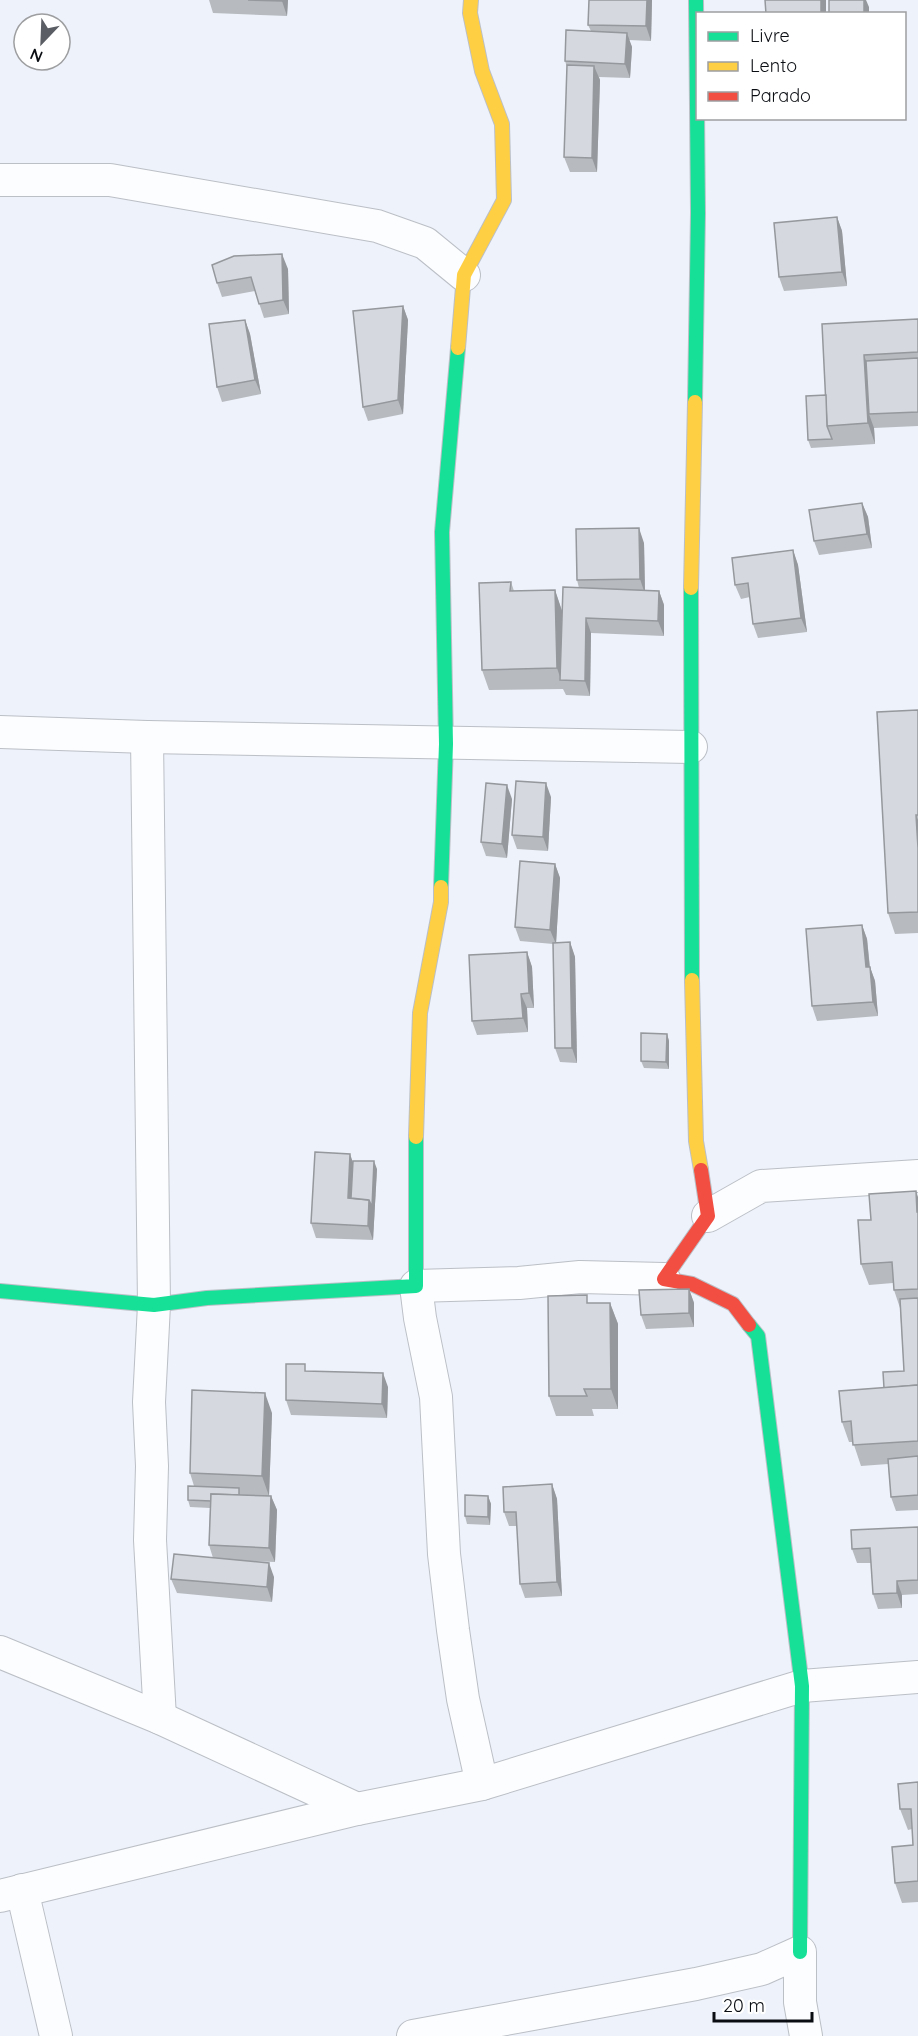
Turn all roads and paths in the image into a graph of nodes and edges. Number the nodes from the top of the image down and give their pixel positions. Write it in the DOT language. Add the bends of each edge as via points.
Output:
graph roads {
  1 [pos="471,0"];
  2 [pos="697,120"];
  3 [pos="0,180"];
  4 [pos="464,275"];
  5 [pos="0,732"];
  6 [pos="147,737"];
  7 [pos="446,744"];
  8 [pos="691,747"];
  9 [pos="918,1176"];
  10 [pos="708,1216"];
  11 [pos="664,1279"];
  12 [pos="416,1286"];
  13 [pos="0,1291"];
  14 [pos="154,1305"];
  15 [pos="0,1652"];
  16 [pos="918,1677"];
  17 [pos="802,1686"];
  18 [pos="160,1718"];
  19 [pos="482,1784"];
  20 [pos="357,1809"];
  21 [pos="11,1893"];
  22 [pos="800,1952"];
  23 [pos="56,2036"];
  24 [pos="413,2036"];
  25 [pos="806,2036"];
  1 -- 4 [label="street" via="482,72 502,124 504,200"];
  2 -- 8 [label="street"];
  3 -- 4 [label="street" via="110,180 376,226 425,243"];
  4 -- 7 [label="street" via="442,532"];
  5 -- 6 [label="street"];
  6 -- 7 [label="street"];
  6 -- 14 [label="street"];
  7 -- 8 [label="street"];
  7 -- 12 [label="street" via="441,902 420,1013"];
  8 -- 10 [label="street" via="693,1059 696,1141"];
  9 -- 10 [label="street" via="761,1186"];
  10 -- 11 [label="street"];
  11 -- 12 [label="street" via="580,1276 519,1283"];
  11 -- 17 [label="street" via="692,1284 733,1304 758,1335"];
  12 -- 14 [label="street" via="207,1298"];
  12 -- 19 [label="street" via="436,1397 444,1554 453,1630"];
  13 -- 14 [label="street"];
  14 -- 18 [label="street" via="149,1402 150,1540"];
  15 -- 18 [label="street"];
  16 -- 17 [label="street"];
  17 -- 19 [label="street"];
  17 -- 22 [label="street"];
  18 -- 20 [label="street"];
  19 -- 20 [label="street"];
  20 -- 21 [label="street"];
  21 -- 23 [label="street"];
  22 -- 24 [label="street" via="762,1969 696,1984"];
  22 -- 25 [label="street" via="800,2002"];
}
